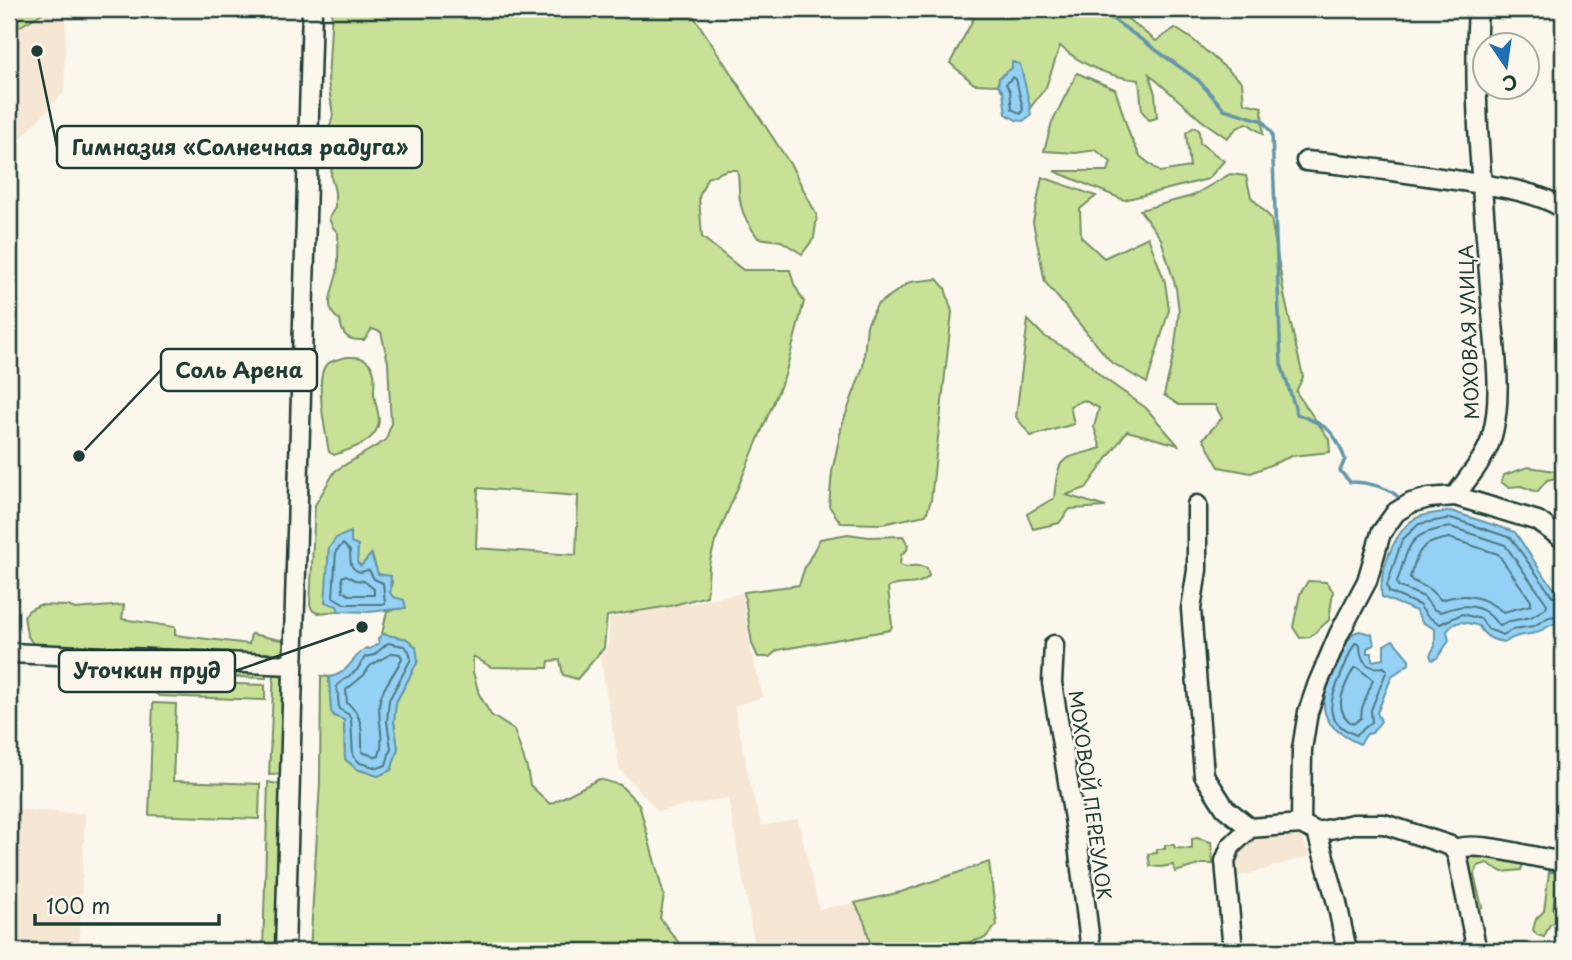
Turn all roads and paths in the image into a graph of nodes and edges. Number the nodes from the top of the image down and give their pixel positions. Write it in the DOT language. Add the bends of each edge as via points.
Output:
graph roads {
  1 [pos="312,9"];
  2 [pos="1478,9"];
  3 [pos="1306,161"];
  4 [pos="1483,185"];
  5 [pos="1563,208"];
  6 [pos="1455,496"];
  7 [pos="1197,505"];
  8 [pos="1563,539"];
  9 [pos="1054,645"];
  10 [pos="9,653"];
  11 [pos="293,664"];
  12 [pos="1250,828"];
  13 [pos="1309,828"];
  14 [pos="1455,849"];
  15 [pos="1563,861"];
  16 [pos="285,951"];
  17 [pos="1091,951"];
  18 [pos="1233,951"];
  19 [pos="1347,951"];
  20 [pos="1477,951"];
  1 -- 11 [label="street"];
  2 -- 4 [label="street, МОХОВАЯ УЛИЦА" via="1478,137"];
  3 -- 4 [label="street"];
  4 -- 5 [label="street" via="1534,195"];
  4 -- 6 [label="street, МОХОВАЯ УЛИЦА" via="1497,411 1485,454"];
  6 -- 8 [label="street" via="1538,521"];
  6 -- 13 [label="street" via="1411,503 1396,513 1381,533 1367,581 1311,702 1301,749 1300,787"];
  7 -- 12 [label="street" via="1197,570 1191,609 1204,775 1224,808"];
  9 -- 17 [label="street, МОХОВОЙ ПЕРЕУЛОК" via="1052,683"];
  10 -- 11 [label="street"];
  11 -- 16 [label="street"];
  12 -- 13 [label="street"];
  12 -- 18 [label="street" via="1231,846 1225,861"];
  13 -- 14 [label="street" via="1384,824"];
  13 -- 19 [label="street" via="1337,903"];
  14 -- 15 [label="street" via="1477,845"];
  14 -- 20 [label="street"];
}
